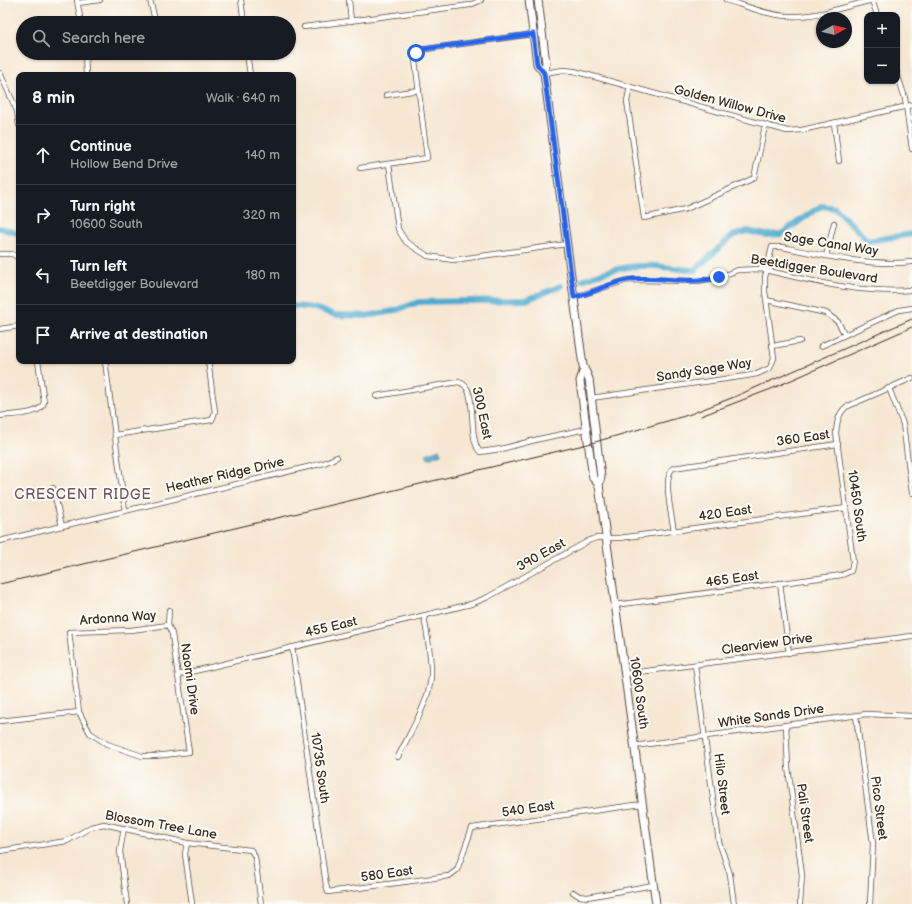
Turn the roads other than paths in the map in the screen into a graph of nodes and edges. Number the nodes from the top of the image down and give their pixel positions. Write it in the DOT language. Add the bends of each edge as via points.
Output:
graph roads {
  1 [pos="100,0"];
  2 [pos="150,0"];
  3 [pos="241,0"];
  4 [pos="348,0"];
  5 [pos="481,0"];
  6 [pos="529,0"];
  7 [pos="538,0"];
  8 [pos="726,0"];
  9 [pos="872,0"];
  10 [pos="78,1"];
  11 [pos="876,12"];
  12 [pos="79,16"];
  13 [pos="154,16"];
  14 [pos="243,16"];
  15 [pos="352,21"];
  16 [pos="304,27"];
  17 [pos="533,34"];
  18 [pos="85,60"];
  19 [pos="248,60"];
  20 [pos="86,72"];
  21 [pos="250,72"];
  22 [pos="0,73"];
  23 [pos="544,73"];
  24 [pos="900,84"];
  25 [pos="630,87"];
  26 [pos="419,90"];
  27 [pos="386,95"];
  28 [pos="912,105"];
  29 [pos="906,107"];
  30 [pos="16,109"];
  31 [pos="834,123"];
  32 [pos="765,126"];
  33 [pos="912,149"];
  34 [pos="839,161"];
  35 [pos="389,164"];
  36 [pos="360,168"];
  37 [pos="834,223"];
  38 [pos="567,244"];
  39 [pos="772,248"];
  40 [pos="0,254"];
  41 [pos="16,256"];
  42 [pos="826,256"];
  43 [pos="912,262"];
  44 [pos="766,270"];
  45 [pos="912,290"];
  46 [pos="574,297"];
  47 [pos="766,300"];
  48 [pos="912,308"];
  49 [pos="16,326"];
  50 [pos="0,329"];
  51 [pos="845,335"];
  52 [pos="800,342"];
  53 [pos="772,346"];
  54 [pos="821,346"];
  55 [pos="38,364"];
  56 [pos="105,364"];
  57 [pos="208,364"];
  58 [pos="584,369"];
  59 [pos="912,378"];
  60 [pos="889,388"];
  61 [pos="376,396"];
  62 [pos="591,398"];
  63 [pos="0,416"];
  64 [pos="586,429"];
  65 [pos="115,435"];
  66 [pos="838,444"];
  67 [pos="337,457"];
  68 [pos="599,485"];
  69 [pos="53,488"];
  70 [pos="912,493"];
  71 [pos="846,508"];
  72 [pos="125,511"];
  73 [pos="62,526"];
  74 [pos="674,531"];
  75 [pos="606,538"];
  76 [pos="0,541"];
  77 [pos="852,571"];
  78 [pos="780,583"];
  79 [pos="488,597"];
  80 [pos="615,605"];
  81 [pos="169,610"];
  82 [pos="424,616"];
  83 [pos="168,625"];
  84 [pos="912,636"];
  85 [pos="292,647"];
  86 [pos="789,652"];
  87 [pos="695,665"];
  88 [pos="624,674"];
  89 [pos="178,675"];
  90 [pos="79,712"];
  91 [pos="856,716"];
  92 [pos="912,716"];
  93 [pos="0,721"];
  94 [pos="786,725"];
  95 [pos="705,736"];
  96 [pos="634,746"];
  97 [pos="398,757"];
  98 [pos="642,804"];
  99 [pos="124,828"];
  100 [pos="187,842"];
  101 [pos="0,851"];
  102 [pos="449,876"];
  103 [pos="653,885"];
  104 [pos="328,892"];
  105 [pos="573,892"];
  106 [pos="128,904"];
  107 [pos="192,904"];
  108 [pos="261,904"];
  109 [pos="656,904"];
  110 [pos="734,904"];
  111 [pos="800,904"];
  112 [pos="870,904"];
  1 -- 10 [label="street"];
  2 -- 13 [label="street"];
  3 -- 14 [label="street"];
  4 -- 15 [label="street"];
  5 -- 15 [label="street" via="470,5"];
  6 -- 17 [label="main road, 10600 South"];
  7 -- 23 [label="main road, 10600 South" via="546,63"];
  8 -- 9 [label="street" via="776,14 793,16"];
  9 -- 11 [label="street"];
  10 -- 12 [label="street"];
  15 -- 16 [label="street"];
  17 -- 23 [label="main road, 10600 South" via="537,64"];
  17 -- 26 [label="street" via="419,50 415,56"];
  18 -- 20 [label="street"];
  19 -- 21 [label="street"];
  22 -- 30 [label="street"];
  23 -- 25 [label="street, Golden Willow Drive" via="574,71"];
  23 -- 38 [label="main road, 10600 South"];
  24 -- 29 [label="street"];
  25 -- 32 [label="street, Golden Willow Drive"];
  25 -- 32 [label="street" via="627,101 644,218 686,209 754,178"];
  26 -- 27 [label="street"];
  26 -- 35 [label="street" via="427,158"];
  28 -- 29 [label="street, Golden Willow Drive"];
  29 -- 31 [label="street, Golden Willow Drive"];
  29 -- 33 [label="street"];
  31 -- 32 [label="street, Golden Willow Drive" via="792,131"];
  31 -- 34 [label="street"];
  35 -- 36 [label="street"];
  35 -- 38 [label="street" via="398,229 406,242 428,256 453,260"];
  37 -- 42 [label="street"];
  38 -- 46 [label="main road, 10600 South"];
  39 -- 42 [label="street, Sage Canal Way" via="782,247"];
  39 -- 44 [label="street, Sandy Sage Way"];
  40 -- 41 [label="street"];
  42 -- 43 [label="street, Sage Canal Way" via="877,263"];
  44 -- 45 [label="street, Beetdigger Boulevard" via="846,288"];
  44 -- 46 [label="street, Beetdigger Boulevard" via="743,269 692,282 628,280"];
  44 -- 47 [label="street, Sandy Sage Way"];
  46 -- 58 [label="main road, 10600 South"];
  47 -- 51 [label="street" via="826,313 838,322"];
  47 -- 53 [label="street, Sandy Sage Way"];
  48 -- 51 [label="street" via="899,310"];
  49 -- 50 [label="street"];
  51 -- 54 [label="street"];
  52 -- 53 [label="street"];
  53 -- 62 [label="street, Sandy Sage Way" via="772,364 758,374"];
  55 -- 63 [label="street" via="44,402 41,408 38,411"];
  56 -- 65 [label="street"];
  57 -- 65 [label="street" via="215,412 213,418 207,422"];
  58 -- 62 [label="main road, 10600 South"];
  58 -- 64 [label="main road, 10600 South" via="580,381"];
  59 -- 60 [label="street, 360 East"];
  60 -- 66 [label="street, 360 East" via="842,411 836,427"];
  60 -- 70 [label="street" via="903,424"];
  61 -- 64 [label="street, 300 East" via="463,383 467,386 470,398 474,434 480,452"];
  62 -- 68 [label="main road, 10600 South" via="601,477"];
  64 -- 68 [label="main road, 10600 South" via="593,478"];
  65 -- 72 [label="street"];
  66 -- 71 [label="street, 10450 South"];
  66 -- 74 [label="street, 360 East" via="676,466 670,470 667,479"];
  67 -- 72 [label="street, Heather Ridge Drive" via="324,463"];
  68 -- 75 [label="main road, 10600 South"];
  69 -- 73 [label="street"];
  71 -- 74 [label="street, 420 East"];
  71 -- 77 [label="street, 10450 South"];
  72 -- 73 [label="street, Heather Ridge Drive"];
  73 -- 76 [label="street, Heather Ridge Drive"];
  74 -- 75 [label="street, 420 East"];
  75 -- 79 [label="street, 390 East" via="590,540"];
  75 -- 80 [label="main road, 10600 South"];
  77 -- 78 [label="street, 465 East" via="842,575"];
  78 -- 80 [label="street, 465 East"];
  78 -- 86 [label="street"];
  79 -- 82 [label="street, 455 East"];
  80 -- 88 [label="main road, 10600 South"];
  81 -- 83 [label="street, Naomi Drive"];
  82 -- 85 [label="street, 455 East"];
  82 -- 97 [label="street" via="431,667 430,682 426,697"];
  83 -- 89 [label="street, Naomi Drive" via="172,634"];
  83 -- 90 [label="street, Ardonna Way" via="131,630 69,632"];
  84 -- 86 [label="street, Clearview Drive"];
  85 -- 89 [label="street, 455 East"];
  85 -- 104 [label="street, 10735 South"];
  86 -- 87 [label="street, Clearview Drive"];
  87 -- 88 [label="street, Clearview Drive"];
  87 -- 95 [label="street, Hilo Street"];
  88 -- 96 [label="main road, 10600 South"];
  89 -- 90 [label="street, Naomi Drive" via="189,752 142,756 107,744 90,733"];
  90 -- 93 [label="street"];
  91 -- 92 [label="street, White Sands Drive"];
  91 -- 94 [label="street, White Sands Drive"];
  91 -- 112 [label="street, Pico Street" via="873,848"];
  94 -- 95 [label="street, White Sands Drive"];
  94 -- 111 [label="street, Pali Street" via="788,767 802,875"];
  95 -- 96 [label="street, White Sands Drive"];
  95 -- 110 [label="street, Hilo Street" via="719,842 730,874"];
  96 -- 98 [label="main road, 10600 South"];
  98 -- 102 [label="street, 540 East" via="472,828 457,870"];
  98 -- 103 [label="main road, 10600 South"];
  99 -- 100 [label="street, Blossom Tree Lane"];
  99 -- 101 [label="street, Blossom Tree Lane" via="98,824 67,841"];
  99 -- 106 [label="street" via="120,851"];
  100 -- 107 [label="street" via="185,854"];
  100 -- 108 [label="street, Blossom Tree Lane" via="252,850"];
  102 -- 104 [label="street, 580 East"];
  103 -- 105 [label="street" via="588,898"];
  103 -- 109 [label="main road, 10600 South"];
}
